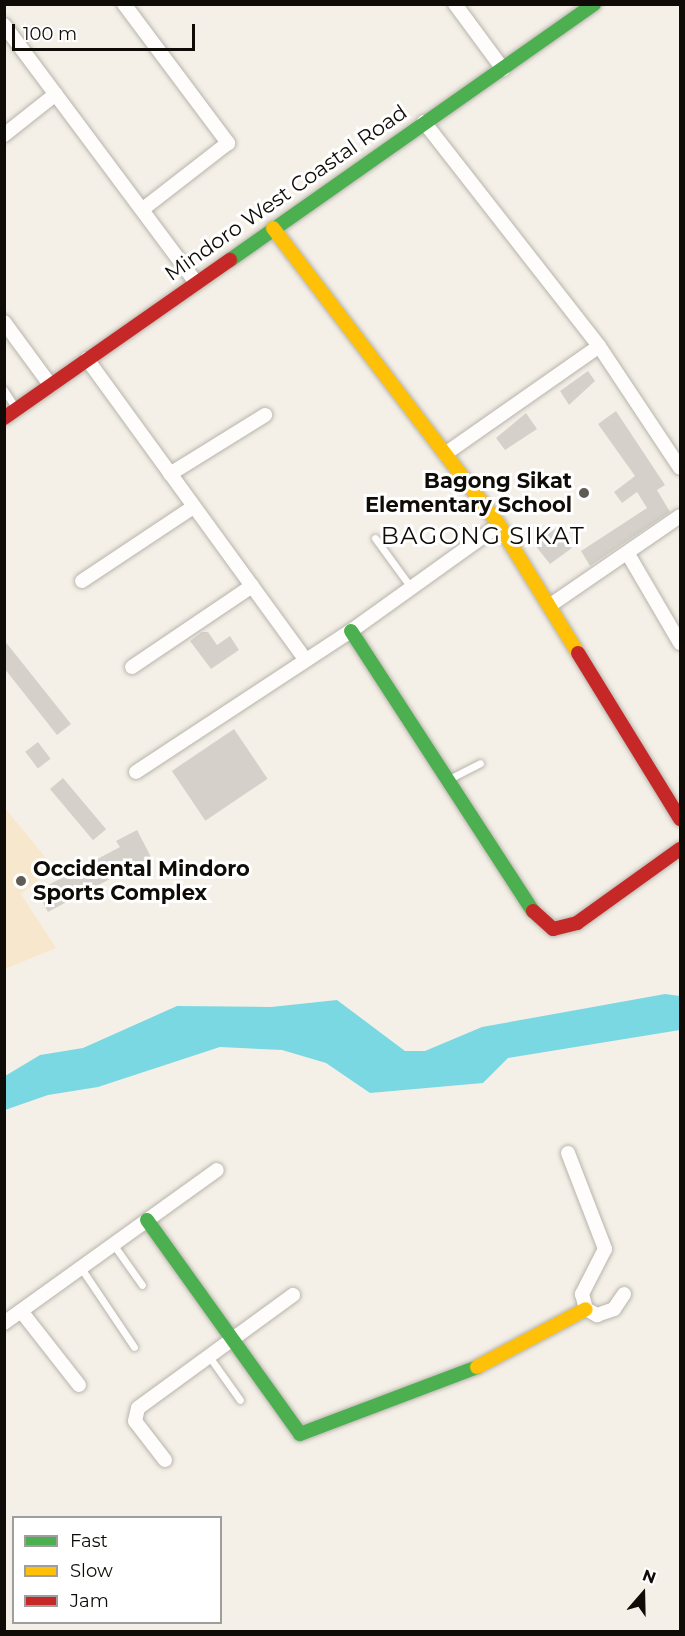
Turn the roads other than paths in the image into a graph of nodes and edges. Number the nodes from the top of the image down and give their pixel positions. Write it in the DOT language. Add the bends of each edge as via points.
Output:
graph roads {
  1 [pos="124,4"];
  2 [pos="455,4"];
  3 [pos="594,4"];
  4 [pos="4,25"];
  5 [pos="503,69"];
  6 [pos="56,94"];
  7 [pos="423,122"];
  8 [pos="4,135"];
  9 [pos="142,209"];
  10 [pos="273,228"];
  11 [pos="195,281"];
  12 [pos="4,322"];
  13 [pos="599,346"];
  14 [pos="87,359"];
  15 [pos="51,386"];
  16 [pos="4,390"];
  17 [pos="16,410"];
  18 [pos="265,415"];
  19 [pos="4,418"];
  20 [pos="445,454"];
  21 [pos="681,468"];
  22 [pos="170,474"];
  23 [pos="192,508"];
  24 [pos="681,516"];
  25 [pos="499,525"];
  26 [pos="375,538"];
  27 [pos="628,554"];
  28 [pos="82,581"];
  29 [pos="252,586"];
  30 [pos="412,589"];
  31 [pos="552,604"];
  32 [pos="351,632"];
  33 [pos="681,643"];
  34 [pos="306,660"];
  35 [pos="132,667"];
  36 [pos="480,763"];
  37 [pos="136,772"];
  38 [pos="446,781"];
  39 [pos="681,819"];
  40 [pos="681,849"];
  41 [pos="568,1153"];
  42 [pos="217,1170"];
  43 [pos="147,1220"];
  44 [pos="113,1244"];
  45 [pos="81,1268"];
  46 [pos="142,1285"];
  47 [pos="624,1294"];
  48 [pos="294,1295"];
  49 [pos="586,1309"];
  50 [pos="21,1311"];
  51 [pos="4,1323"];
  52 [pos="230,1340"];
  53 [pos="134,1347"];
  54 [pos="208,1355"];
  55 [pos="79,1384"];
  56 [pos="240,1400"];
  57 [pos="165,1460"];
  1 -- 9 [label="street" via="228,143"];
  2 -- 5 [label="street"];
  3 -- 5 [label="street, Mindoro West Coastal Road"];
  4 -- 6 [label="street"];
  5 -- 7 [label="street, Mindoro West Coastal Road"];
  6 -- 8 [label="street"];
  6 -- 9 [label="street"];
  7 -- 10 [label="street, Mindoro West Coastal Road"];
  7 -- 13 [label="street"];
  9 -- 11 [label="street"];
  10 -- 11 [label="street, Mindoro West Coastal Road"];
  10 -- 20 [label="street"];
  11 -- 14 [label="street, Mindoro West Coastal Road"];
  12 -- 15 [label="street"];
  13 -- 20 [label="street"];
  13 -- 21 [label="street"];
  14 -- 15 [label="street, Mindoro West Coastal Road"];
  14 -- 22 [label="street"];
  15 -- 17 [label="street, Mindoro West Coastal Road"];
  16 -- 17 [label="lane"];
  17 -- 19 [label="street, Mindoro West Coastal Road"];
  18 -- 22 [label="street"];
  20 -- 25 [label="street"];
  22 -- 23 [label="street"];
  23 -- 28 [label="street"];
  23 -- 29 [label="street"];
  24 -- 27 [label="street"];
  25 -- 30 [label="street"];
  25 -- 31 [label="street"];
  26 -- 30 [label="lane"];
  27 -- 31 [label="street"];
  27 -- 33 [label="street"];
  29 -- 34 [label="street"];
  29 -- 35 [label="street"];
  30 -- 32 [label="street"];
  31 -- 39 [label="street"];
  32 -- 34 [label="street"];
  32 -- 38 [label="street"];
  34 -- 37 [label="street"];
  36 -- 38 [label="lane"];
  38 -- 40 [label="street" via="530,914 553,929 577,923"];
  41 -- 49 [label="street" via="605,1249 582,1294"];
  42 -- 43 [label="street"];
  43 -- 44 [label="street"];
  43 -- 52 [label="street"];
  44 -- 45 [label="street"];
  44 -- 46 [label="lane"];
  45 -- 50 [label="street"];
  45 -- 53 [label="lane"];
  47 -- 49 [label="street" via="614,1309 597,1315"];
  48 -- 52 [label="street"];
  49 -- 52 [label="street" via="468,1372 306,1435"];
  50 -- 51 [label="street"];
  50 -- 55 [label="street"];
  52 -- 54 [label="street"];
  54 -- 56 [label="lane"];
  54 -- 57 [label="street" via="138,1408 135,1420"];
}
